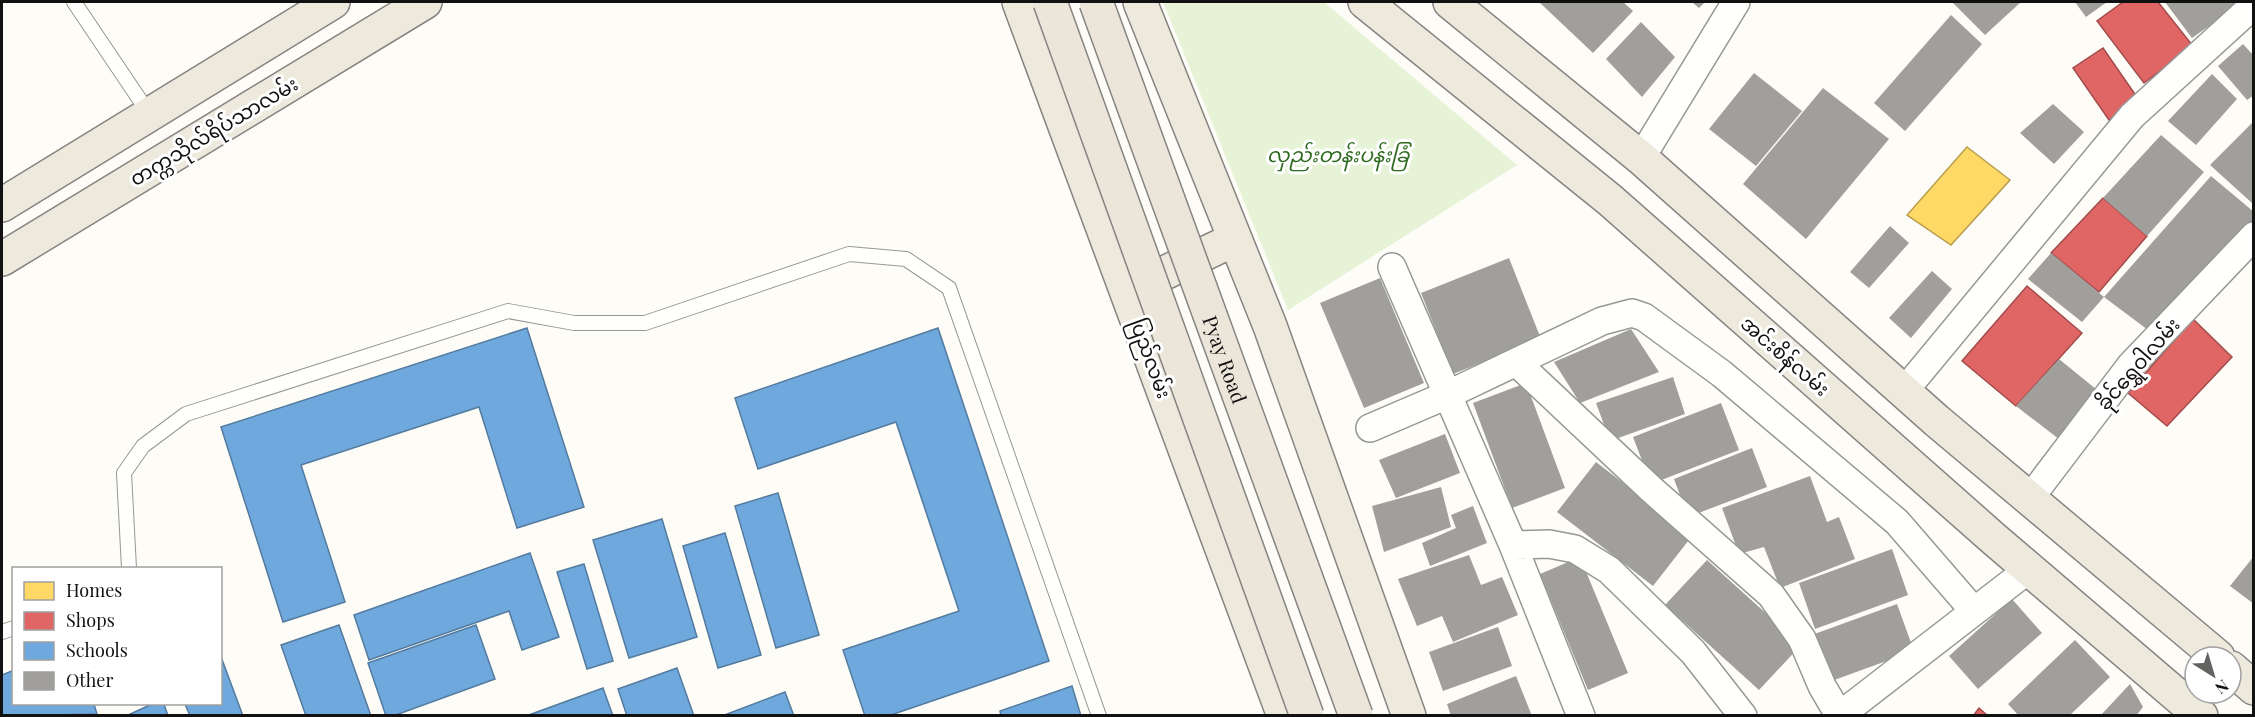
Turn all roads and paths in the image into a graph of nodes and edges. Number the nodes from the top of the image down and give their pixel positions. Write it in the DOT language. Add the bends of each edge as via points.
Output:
graph roads {
  1 [pos="74,2"];
  2 [pos="333,2"];
  3 [pos="424,2"];
  4 [pos="1019,2"];
  5 [pos="1050,2"];
  6 [pos="1096,2"];
  7 [pos="1140,2"];
  8 [pos="1365,2"];
  9 [pos="1450,2"];
  10 [pos="1736,2"];
  11 [pos="2253,5"];
  12 [pos="150,115"];
  13 [pos="1641,158"];
  14 [pos="2,205"];
  15 [pos="2253,236"];
  16 [pos="1235,239"];
  17 [pos="2,259"];
  18 [pos="1392,267"];
  19 [pos="1127,291"];
  20 [pos="1516,362"];
  21 [pos="1905,390"];
  22 [pos="1447,394"];
  23 [pos="1370,428"];
  24 [pos="2030,498"];
  25 [pos="1514,545"];
  26 [pos="129,567"];
  27 [pos="2029,569"];
  28 [pos="1974,611"];
  29 [pos="2203,645"];
  30 [pos="1839,715"];
  31 [pos="1099,716"];
  32 [pos="1284,716"];
  33 [pos="1307,716"];
  34 [pos="1356,716"];
  35 [pos="1409,716"];
  36 [pos="1581,716"];
  37 [pos="1743,716"];
  38 [pos="2201,716"];
  1 -- 12 [label="lane"];
  2 -- 12 [label="main road"];
  3 -- 17 [label="main road, တက္ကသိုလ်ရိပ်သာလမ်း"];
  4 -- 19 [label="main road, ပြည်လမ်း"];
  5 -- 33 [label="highway, ပြည်လမ်း, bridge"];
  6 -- 34 [label="highway, Pyay Road, bridge"];
  7 -- 16 [label="main road"];
  8 -- 27 [label="main road, အင်းစိန်လမ်း" via="1610,200"];
  9 -- 13 [label="main road"];
  10 -- 13 [label="street"];
  11 -- 21 [label="street" via="2133,116"];
  12 -- 14 [label="main road"];
  13 -- 21 [label="main road"];
  15 -- 24 [label="street, ခိုင်ရွှေဝါလမ်း" via="2131,365"];
  16 -- 19 [label="main road"];
  16 -- 35 [label="main road"];
  18 -- 22 [label="street"];
  19 -- 32 [label="main road, ပြည်လမ်း"];
  20 -- 22 [label="street"];
  20 -- 28 [label="street" via="1602,321 1632,313 1644,317 1722,374 1897,522"];
  20 -- 30 [label="street" via="1771,595 1802,639"];
  21 -- 24 [label="main road"];
  22 -- 23 [label="street"];
  22 -- 25 [label="street"];
  24 -- 29 [label="main road"];
  25 -- 36 [label="street"];
  25 -- 37 [label="street" via="1549,544 1575,549 1609,570 1693,652"];
  26 -- 31 [label="lane" via="124,473 143,446 186,414 508,311 574,323 645,323 849,254 906,259 949,288"];
  27 -- 28 [label="street"];
  27 -- 38 [label="main road, အင်းစိန်လမ်း"];
  28 -- 30 [label="street"];
}
